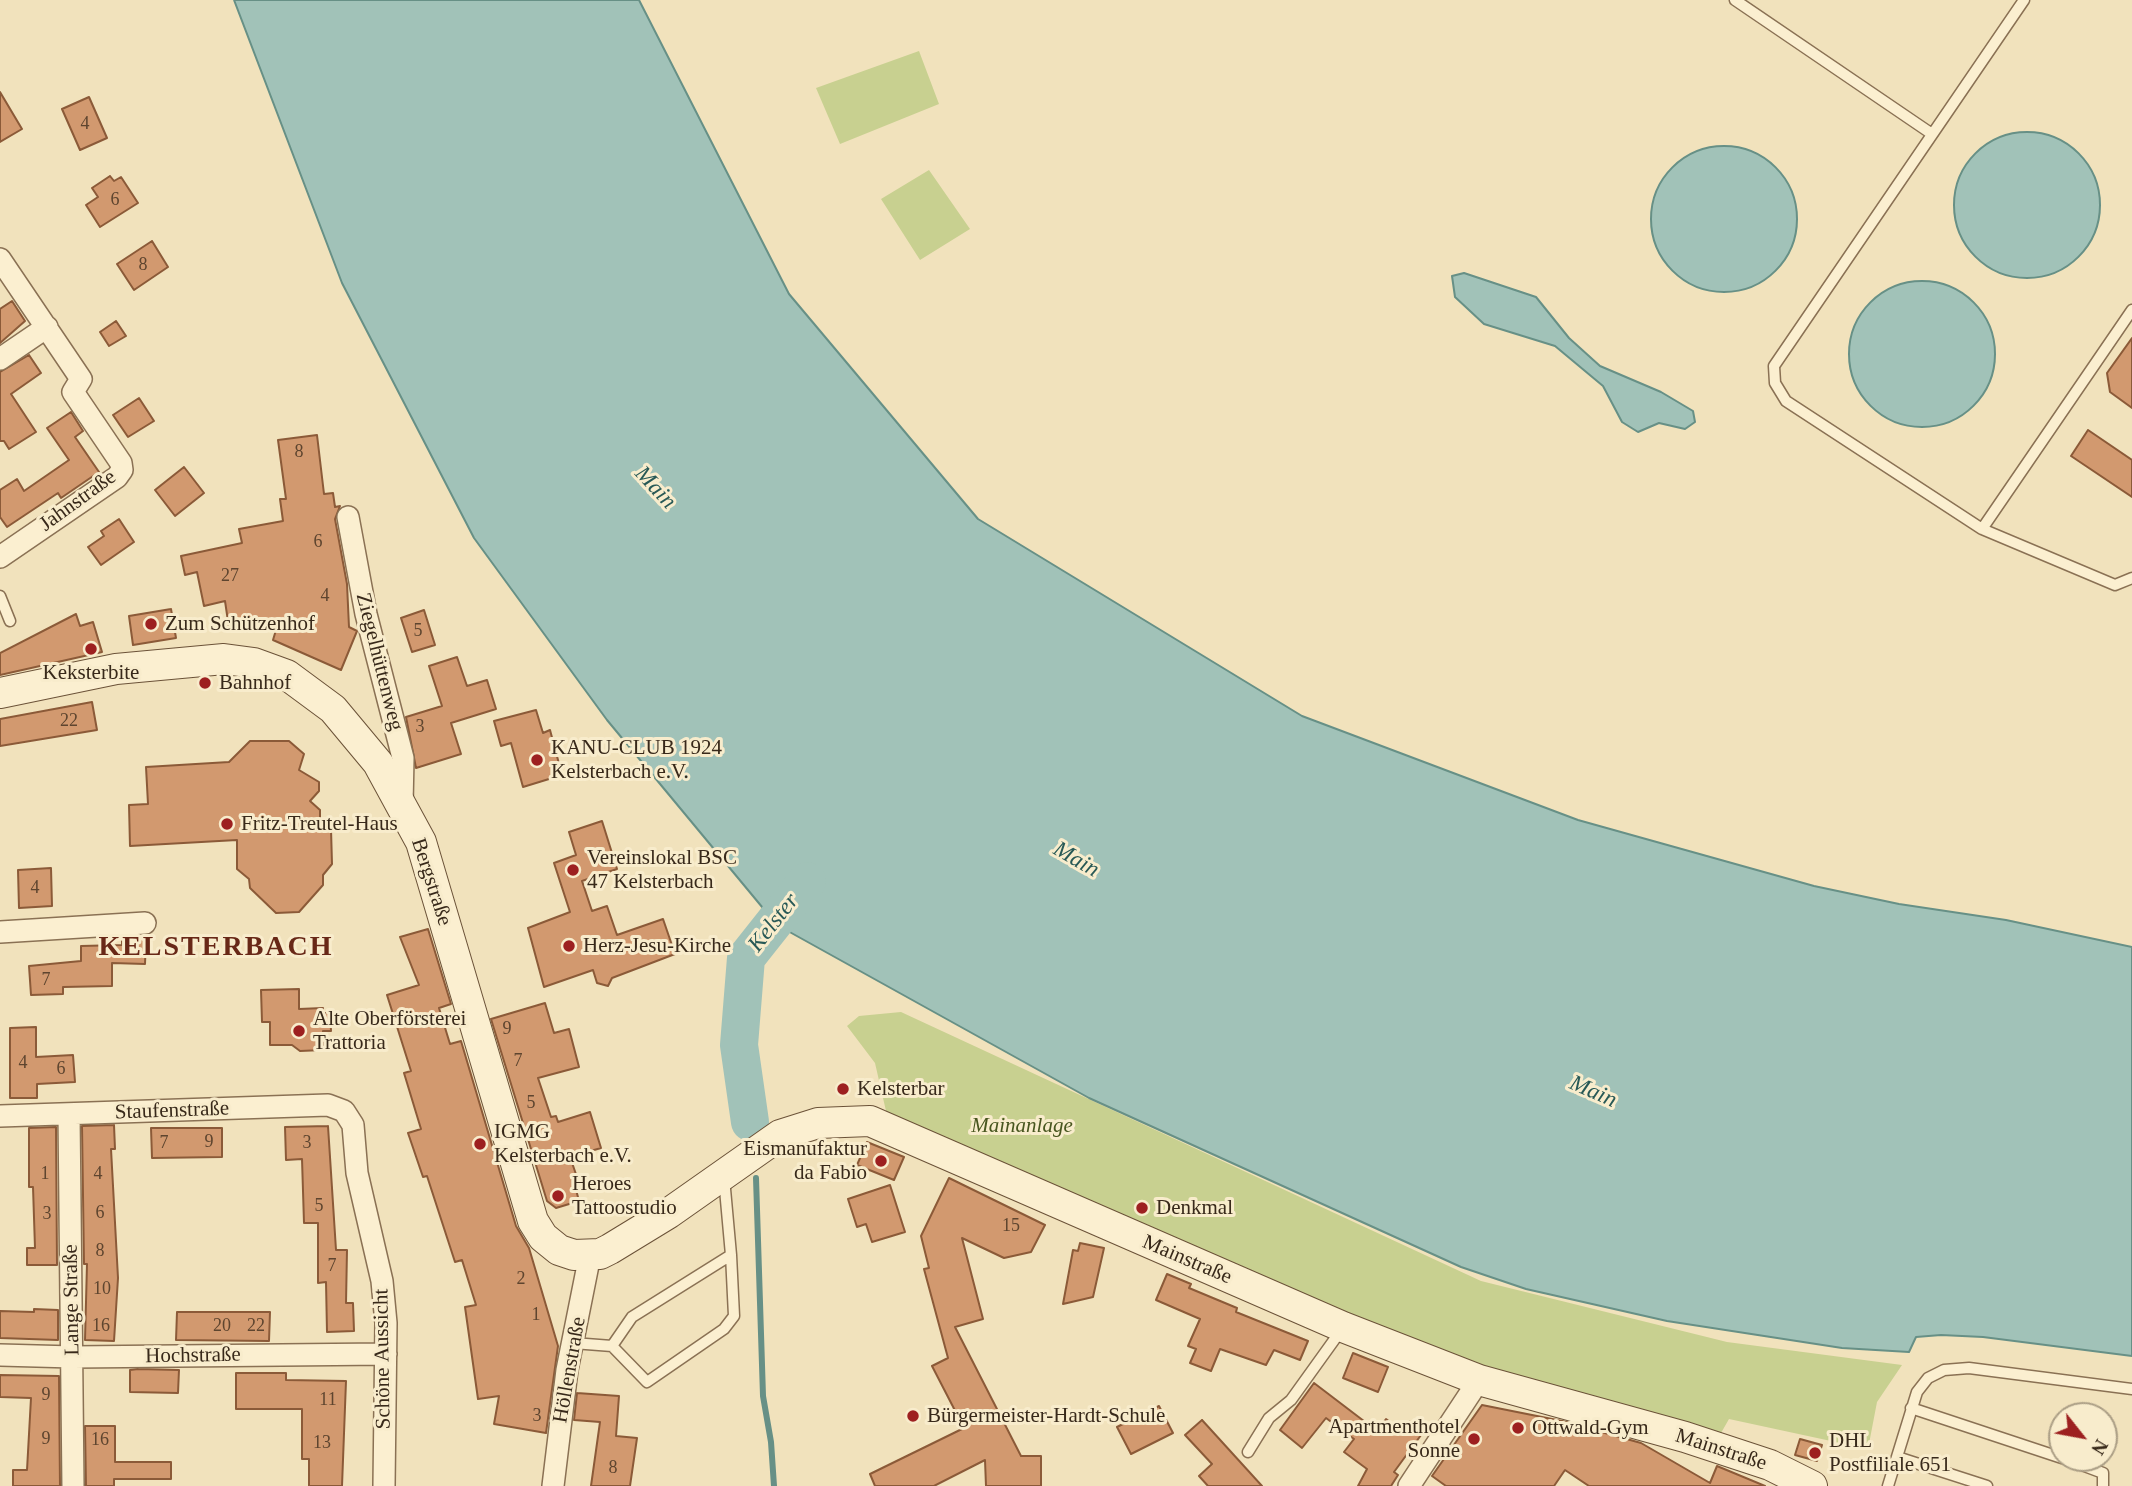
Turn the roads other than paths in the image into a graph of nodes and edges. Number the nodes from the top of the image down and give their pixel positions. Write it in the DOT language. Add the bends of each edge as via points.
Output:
graph roads {
  1 [pos="1735,0"];
  2 [pos="2024,0"];
  3 [pos="1933,134"];
  4 [pos="0,259"];
  5 [pos="2132,310"];
  6 [pos="47,327"];
  7 [pos="0,359"];
  8 [pos="348,517"];
  9 [pos="1982,530"];
  10 [pos="0,557"];
  11 [pos="2132,578"];
  12 [pos="0,596"];
  13 [pos="10,621"];
  14 [pos="0,693"];
  15 [pos="402,807"];
  16 [pos="145,923"];
  17 [pos="0,932"];
  18 [pos="344,1111"];
  19 [pos="69,1114"];
  20 [pos="0,1116"];
  21 [pos="724,1175"];
  22 [pos="590,1255"];
  23 [pos="731,1255"];
  24 [pos="1343,1327"];
  25 [pos="573,1343"];
  26 [pos="612,1346"];
  27 [pos="0,1354"];
  28 [pos="386,1354"];
  29 [pos="73,1357"];
  30 [pos="1479,1380"];
  31 [pos="2132,1389"];
  32 [pos="1911,1408"];
  33 [pos="1248,1452"];
  34 [pos="2048,1453"];
  35 [pos="1896,1457"];
  36 [pos="73,1486"];
  37 [pos="384,1486"];
  38 [pos="553,1486"];
  39 [pos="1409,1486"];
  40 [pos="1811,1486"];
  41 [pos="1888,1486"];
  42 [pos="1987,1486"];
  1 -- 3 [label="lane"];
  2 -- 3 [label="lane"];
  3 -- 9 [label="lane" via="1773,366 1774,383 1786,401"];
  4 -- 6 [label="street, Jahnstraße"];
  5 -- 9 [label="lane"];
  6 -- 7 [label="street"];
  6 -- 10 [label="street, Jahnstraße" via="81,379 73,392 122,470"];
  8 -- 15 [label="street, Ziegelhüttenweg" via="366,614 403,758"];
  9 -- 11 [label="lane" via="2115,584"];
  12 -- 13 [label="lane"];
  14 -- 15 [label="street, Bergstraße" via="116,669 206,659 254,663 287,675 332,709 378,764"];
  15 -- 22 [label="street, Bergstraße" via="421,842 533,1221 542,1237 559,1250"];
  16 -- 17 [label="street"];
  18 -- 19 [label="street, Staufenstraße" via="328,1105"];
  18 -- 28 [label="street, Schöne Aussicht" via="353,1125 357,1173 382,1281"];
  19 -- 20 [label="street, Staufenstraße"];
  19 -- 29 [label="street, Lange Straße"];
  21 -- 22 [label="street, Mainstraße" via="610,1249"];
  21 -- 23 [label="lane"];
  21 -- 24 [label="street, Mainstraße" via="780,1135 818,1123 870,1121"];
  22 -- 25 [label="street, Höllenstraße"];
  23 -- 26 [label="lane" via="632,1317"];
  23 -- 26 [label="lane" via="734,1316 724,1329 648,1381"];
  24 -- 30 [label="street, Mainstraße"];
  24 -- 33 [label="lane" via="1291,1400 1269,1418"];
  25 -- 26 [label="lane"];
  25 -- 38 [label="street, Höllenstraße"];
  27 -- 29 [label="street, Hochstraße"];
  28 -- 29 [label="street, Hochstraße"];
  28 -- 37 [label="street, Schöne Aussicht"];
  29 -- 36 [label="street, Lange Straße"];
  30 -- 39 [label="street"];
  30 -- 40 [label="street, Mainstraße" via="1685,1437 1770,1465"];
  31 -- 32 [label="lane" via="1969,1368 1944,1370 1928,1378"];
  32 -- 34 [label="lane"];
  32 -- 35 [label="lane"];
  35 -- 41 [label="lane"];
  35 -- 42 [label="lane"];
}
